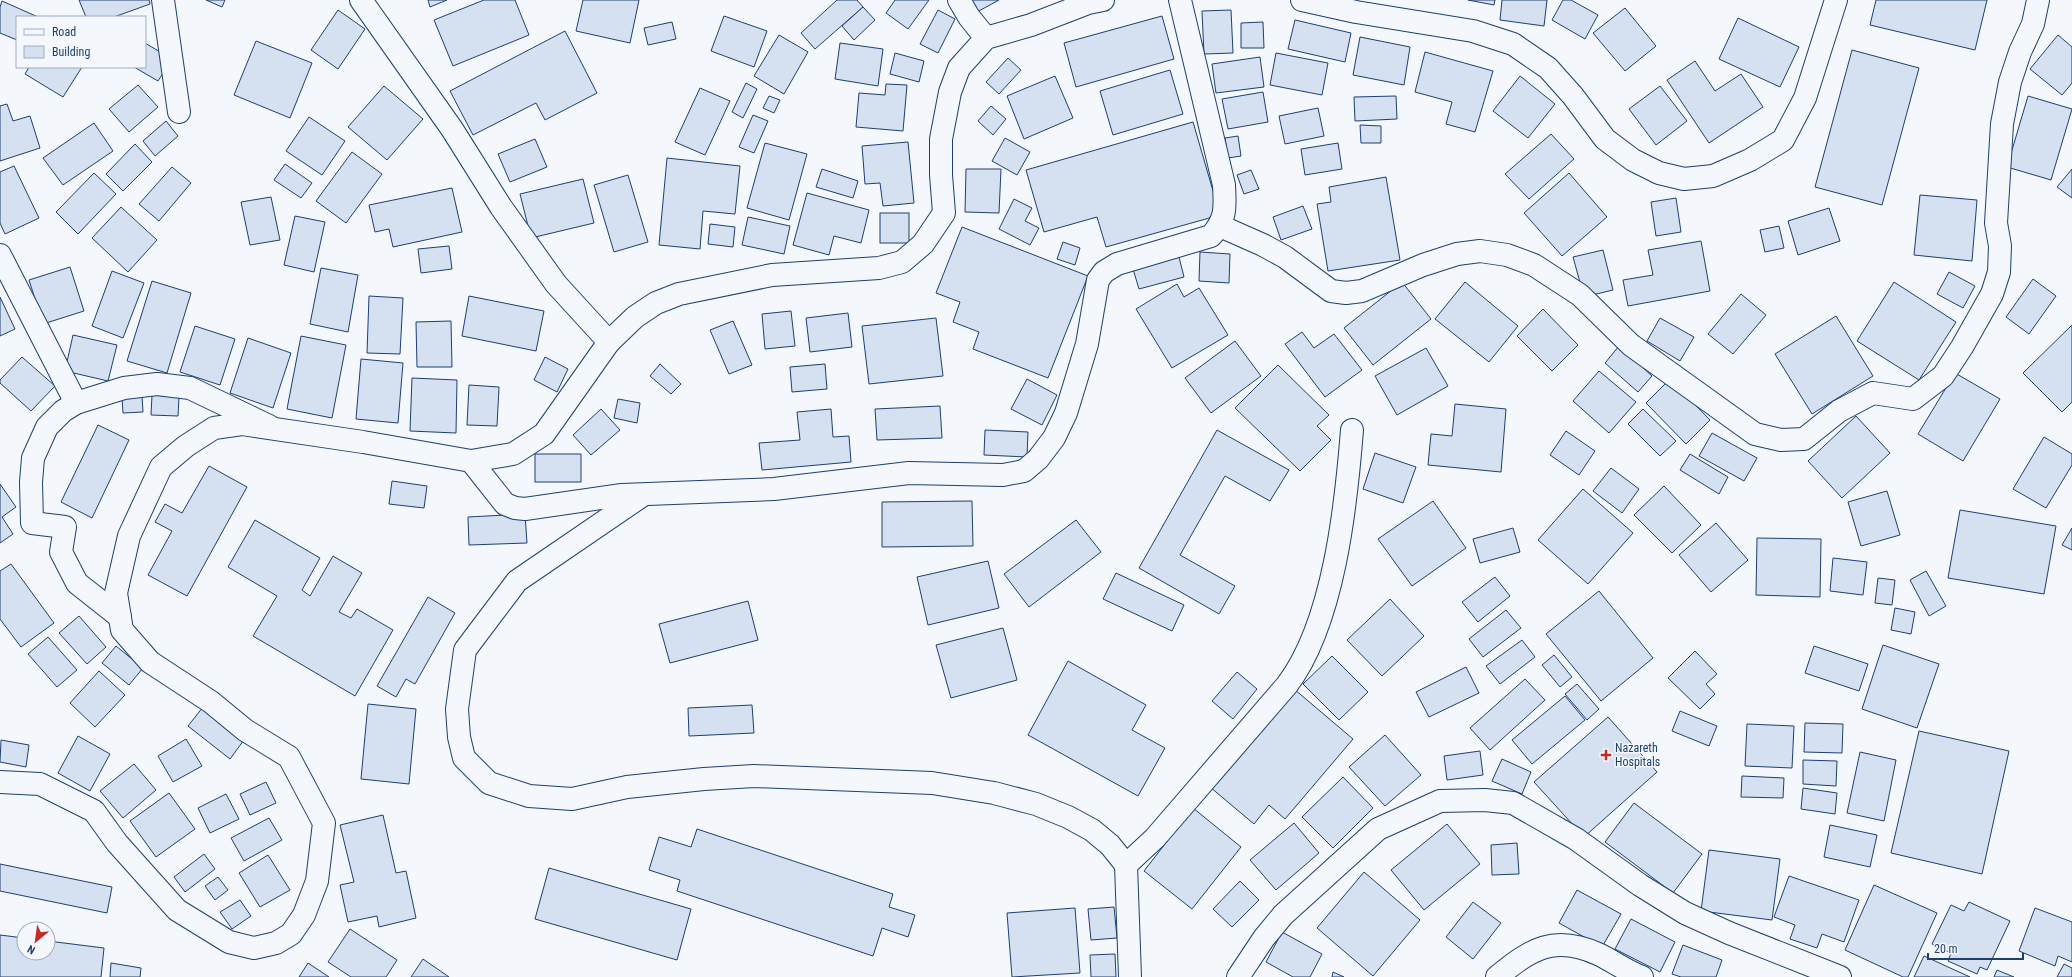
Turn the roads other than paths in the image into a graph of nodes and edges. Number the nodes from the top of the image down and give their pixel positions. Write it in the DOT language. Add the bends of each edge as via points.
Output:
graph roads {
  1 [pos="163,0"];
  2 [pos="361,0"];
  3 [pos="959,0"];
  4 [pos="1103,0"];
  5 [pos="1180,0"];
  6 [pos="1302,0"];
  7 [pos="1836,0"];
  8 [pos="2038,0"];
  9 [pos="986,38"];
  10 [pos="179,112"];
  11 [pos="1220,226"];
  12 [pos="0,255"];
  13 [pos="608,342"];
  14 [pos="76,402"];
  15 [pos="278,430"];
  16 [pos="1352,430"];
  17 [pos="470,461"];
  18 [pos="642,495"];
  19 [pos="120,617"];
  20 [pos="0,782"];
  21 [pos="1126,865"];
  22 [pos="1130,977"];
  23 [pos="1238,977"];
  24 [pos="1497,977"];
  25 [pos="1642,977"];
  26 [pos="1840,977"];
  1 -- 10 [label="street"];
  2 -- 13 [label="street" via="556,284"];
  3 -- 9 [label="street"];
  4 -- 9 [label="street"];
  5 -- 11 [label="street" via="1224,185 1225,212"];
  6 -- 7 [label="street" via="1356,12 1473,31 1513,44 1548,68 1605,139 1633,160 1659,173 1684,179 1713,176 1750,160 1783,140 1805,98"];
  8 -- 11 [label="street" via="2033,24 2010,82 2002,124 1996,223 2000,246 1999,272 1992,294 1942,376 1913,399 1873,393 1839,411 1804,439 1781,440 1755,434 1631,345 1580,295 1534,265 1508,255 1480,251 1457,254 1423,264 1362,291 1346,293 1331,291 1285,257"];
  9 -- 13 [label="street" via="959,68 950,92 941,140 944,213 923,244 902,262 879,268 772,275 679,294 656,302 635,316"];
  11 -- 18 [label="street" via="1212,236 1117,264 1104,272 1098,280 1087,344 1066,413 1054,438 1038,459 1024,470 1003,475 910,474 774,490"];
  12 -- 14 [label="street"];
  13 -- 17 [label="street" via="544,434 513,454"];
  14 -- 15 [label="street" via="138,386 157,384 190,388"];
  14 -- 19 [label="street" via="47,427 33,458 32,523 65,527 62,552 78,583"];
  15 -- 17 [label="street"];
  15 -- 19 [label="street" via="242,424 214,428 186,446 161,467 129,536 116,593"];
  16 -- 21 [label="street" via="1347,495 1334,563 1325,601 1300,668 1155,838"];
  17 -- 18 [label="street" via="504,504 515,508 525,509 622,495"];
  18 -- 21 [label="street" via="517,581 464,650 457,709 459,737 464,758 489,783 529,796 572,799 627,787 754,776 932,783 994,793 1036,804 1092,830 1110,845"];
  19 -- 20 [label="street" via="122,630 150,662 211,702 245,730 290,757 324,823 317,881 304,915 291,934 276,944 254,948 229,942 177,910 117,842 94,811 40,784"];
  21 -- 22 [label="street"];
  23 -- 26 [label="street" via="1283,915 1378,829 1440,801 1485,800 1513,803 1576,839 1640,886 1685,914"];
  24 -- 25 [label="street" via="1521,957 1554,944 1598,954"];
}
